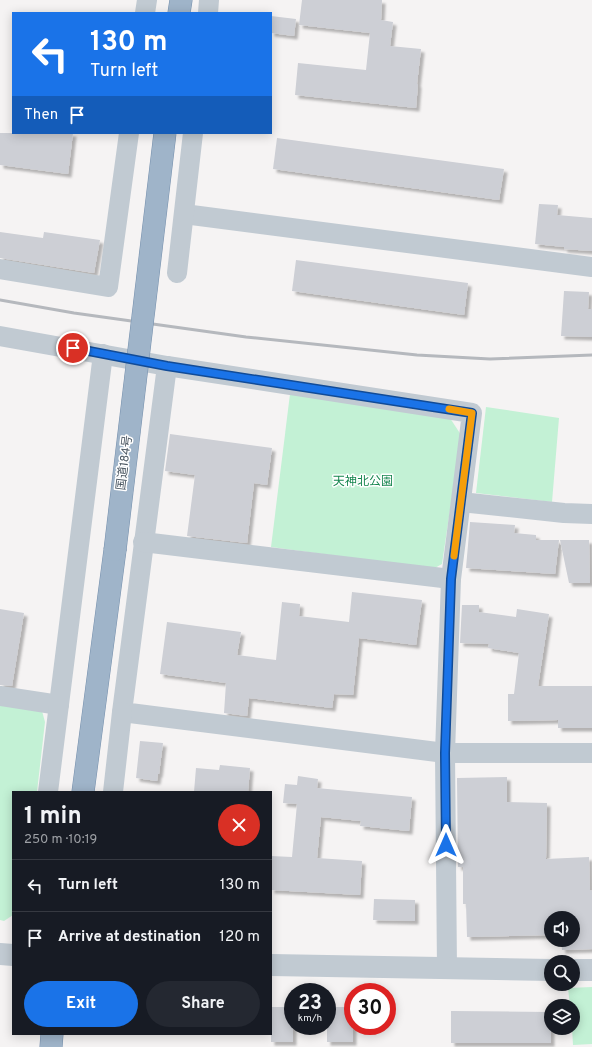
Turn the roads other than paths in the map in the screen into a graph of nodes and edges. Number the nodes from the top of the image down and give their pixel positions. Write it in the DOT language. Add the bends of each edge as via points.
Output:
graph roads {
  1 [pos="146,0"];
  2 [pos="181,0"];
  3 [pos="209,0"];
  4 [pos="145,12"];
  5 [pos="179,12"];
  6 [pos="208,12"];
  7 [pos="129,134"];
  8 [pos="165,134"];
  9 [pos="193,134"];
  10 [pos="184,214"];
  11 [pos="592,268"];
  12 [pos="0,269"];
  13 [pos="177,273"];
  14 [pos="0,336"];
  15 [pos="103,354"];
  16 [pos="167,366"];
  17 [pos="461,502"];
  18 [pos="592,514"];
  19 [pos="143,542"];
  20 [pos="451,579"];
  21 [pos="0,696"];
  22 [pos="59,705"];
  23 [pos="122,712"];
  24 [pos="445,753"];
  25 [pos="592,753"];
  26 [pos="48,791"];
  27 [pos="83,791"];
  28 [pos="113,791"];
  29 [pos="0,954"];
  30 [pos="12,955"];
  31 [pos="272,965"];
  32 [pos="447,968"];
  33 [pos="544,970"];
  34 [pos="580,970"];
  35 [pos="592,970"];
  36 [pos="52,1035"];
  37 [pos="51,1047"];
  1 -- 4 [label="street"];
  2 -- 5 [label="highway"];
  3 -- 6 [label="street"];
  7 -- 12 [label="street" via="108,287"];
  8 -- 27 [label="highway, 国道184号, bridge"];
  9 -- 10 [label="street"];
  10 -- 11 [label="street"];
  10 -- 13 [label="street"];
  14 -- 15 [label="street"];
  15 -- 16 [label="street"];
  15 -- 22 [label="street"];
  16 -- 17 [label="street" via="472,413"];
  16 -- 19 [label="street"];
  17 -- 18 [label="street"];
  17 -- 20 [label="street"];
  19 -- 20 [label="street"];
  19 -- 23 [label="street"];
  20 -- 24 [label="street"];
  21 -- 22 [label="street"];
  22 -- 26 [label="street"];
  23 -- 24 [label="street"];
  23 -- 28 [label="street"];
  24 -- 25 [label="street"];
  24 -- 32 [label="street"];
  29 -- 30 [label="street"];
  31 -- 32 [label="street"];
  32 -- 33 [label="street"];
  34 -- 35 [label="street"];
  36 -- 37 [label="highway"];
}
